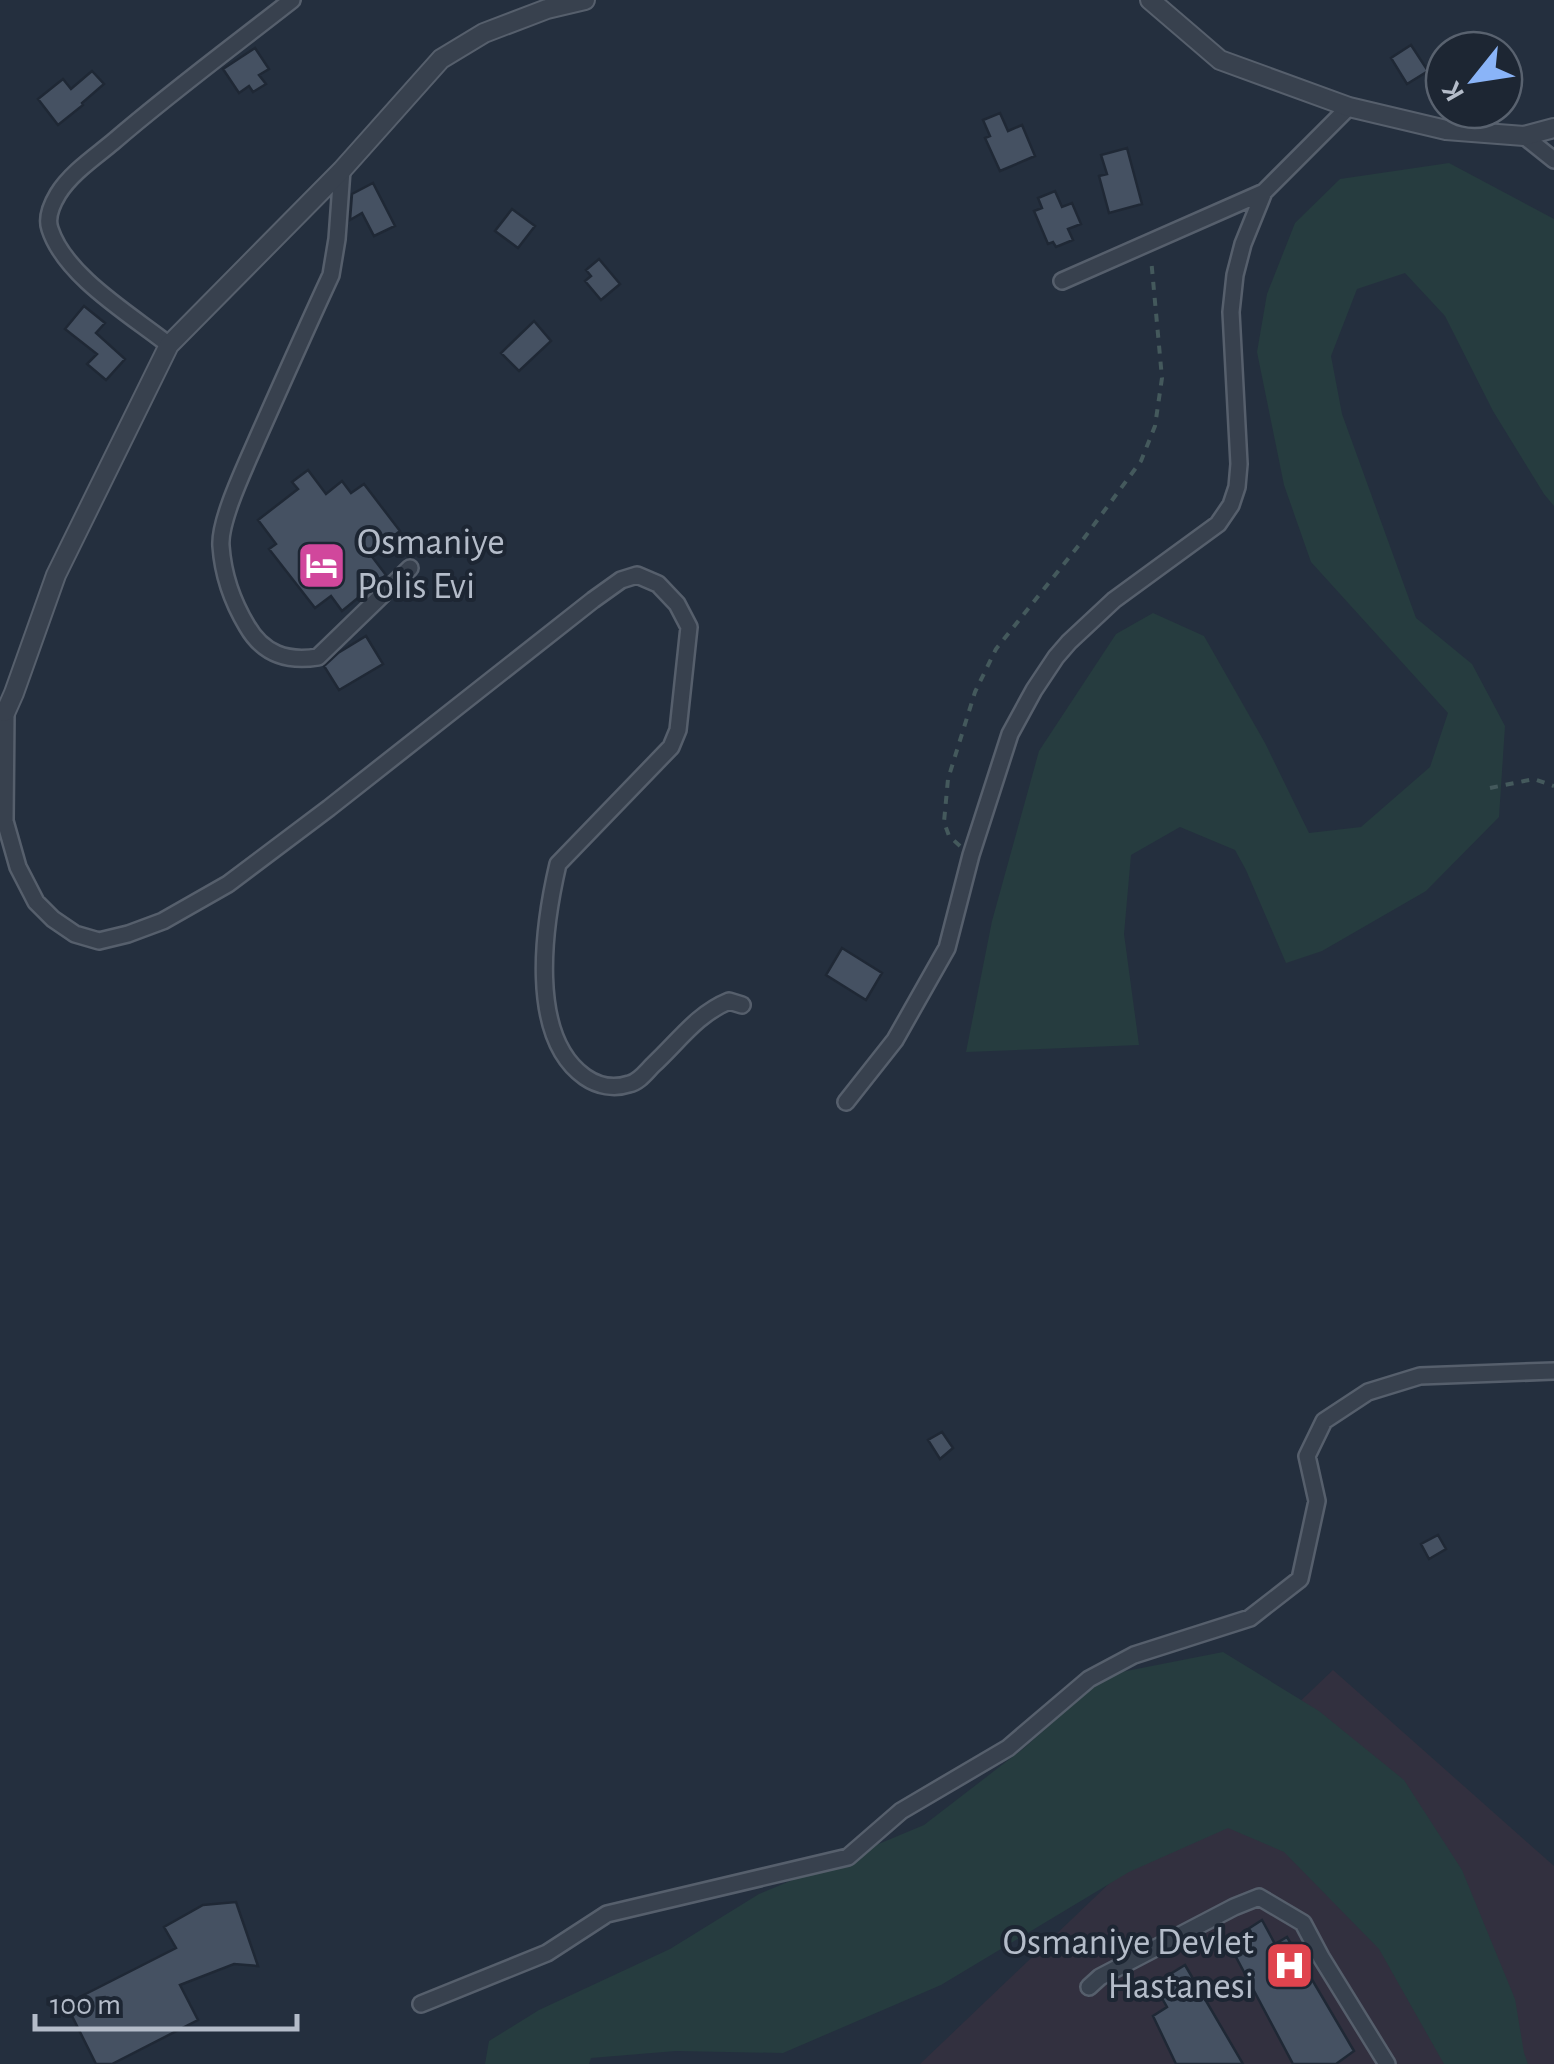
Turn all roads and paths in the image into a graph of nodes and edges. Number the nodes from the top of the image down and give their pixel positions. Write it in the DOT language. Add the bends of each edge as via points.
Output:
graph roads {
  1 [pos="292,0"];
  2 [pos="585,0"];
  3 [pos="1150,0"];
  4 [pos="1349,107"];
  5 [pos="1554,128"];
  6 [pos="1524,136"];
  7 [pos="1554,160"];
  8 [pos="342,170"];
  9 [pos="1264,192"];
  10 [pos="1150,242"];
  11 [pos="1062,281"];
  12 [pos="169,344"];
  13 [pos="410,568"];
  14 [pos="3,711"];
  15 [pos="1554,786"];
  16 [pos="1490,788"];
  17 [pos="971,856"];
  18 [pos="742,1005"];
  19 [pos="846,1102"];
  20 [pos="1554,1371"];
  21 [pos="1089,1987"];
  22 [pos="421,2004"];
  23 [pos="1387,2064"];
  1 -- 12 [label="street" via="71,178 51,208 48,226 62,254"];
  2 -- 8 [label="street" via="484,34 441,58"];
  3 -- 4 [label="street" via="1220,60"];
  4 -- 6 [label="street" via="1446,130"];
  4 -- 9 [label="street"];
  5 -- 6 [label="street"];
  6 -- 7 [label="street"];
  8 -- 12 [label="street"];
  8 -- 13 [label="street" via="331,275 235,490 220,542 229,592 242,618 264,649 284,658 318,657"];
  9 -- 10 [label="street"];
  9 -- 17 [label="street" via="1234,275 1239,464 1231,505 1218,524 1114,600 1056,657 1010,734"];
  10 -- 11 [label="street"];
  10 -- 17 [label="path" via="1162,378 1156,426 1141,461 996,649 975,692 948,779 944,822"];
  12 -- 14 [label="street" via="56,575"];
  14 -- 18 [label="street" via="5,821 36,902 75,934 99,940 128,934 228,884 593,600 637,575 658,584 689,628 678,730 671,747 558,864 544,965 548,1015 575,1070 614,1088 634,1084 712,1008 730,1001"];
  15 -- 16 [label="path" via="1534,779"];
  17 -- 19 [label="street" via="947,948 895,1040"];
  20 -- 22 [label="street" via="1420,1376 1368,1392 1324,1421 1307,1456 1317,1501 1300,1579 1250,1618 1134,1655 1089,1679 1008,1748 901,1811 848,1857 607,1914 547,1953"];
  21 -- 23 [label="street" via="1258,1897 1303,1923"];
}
